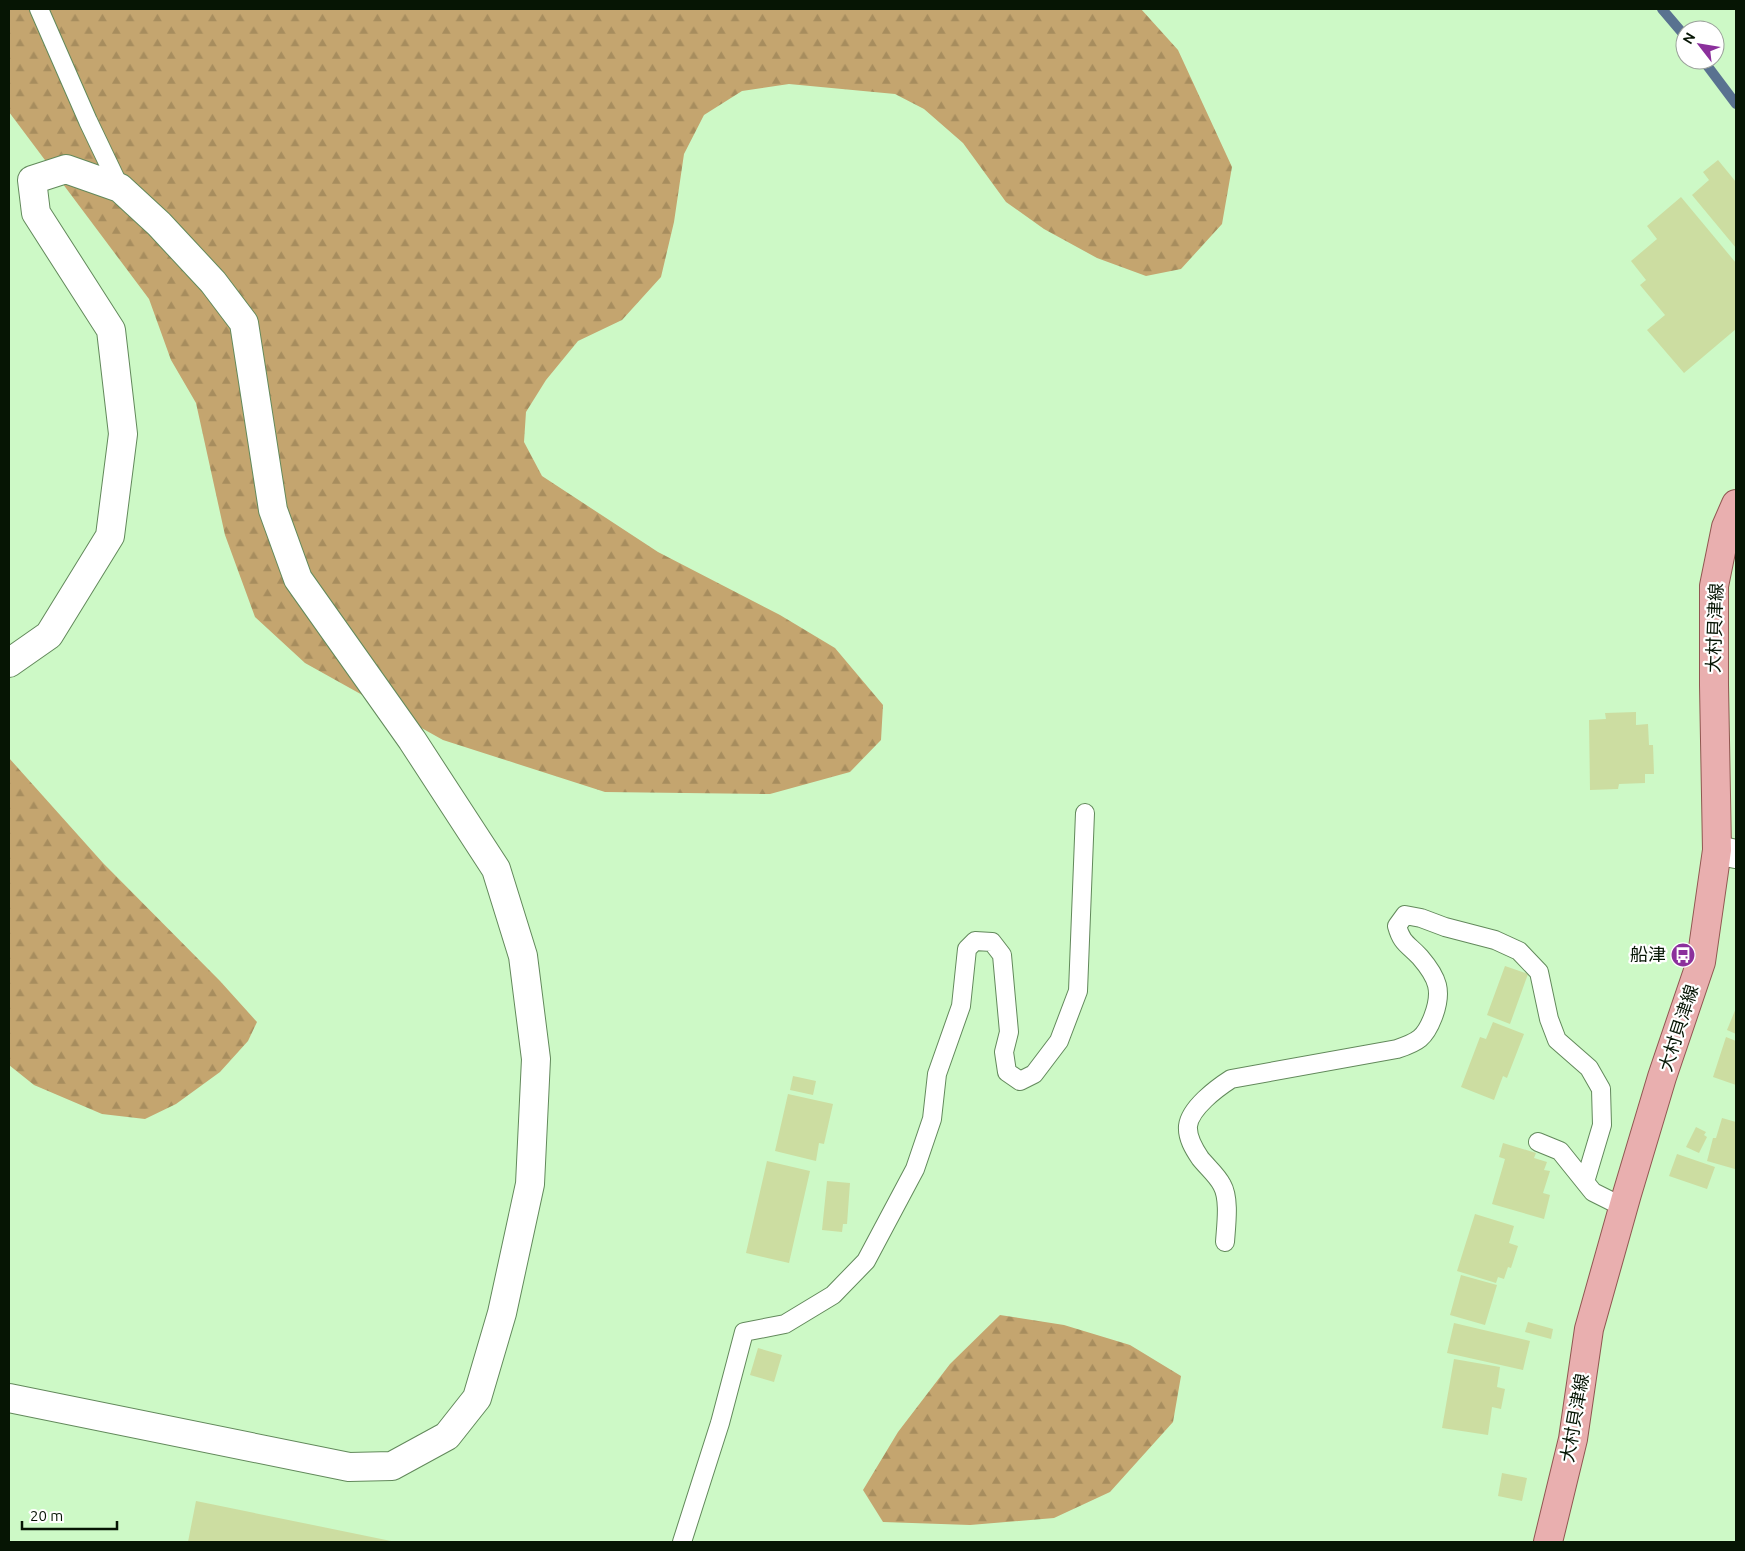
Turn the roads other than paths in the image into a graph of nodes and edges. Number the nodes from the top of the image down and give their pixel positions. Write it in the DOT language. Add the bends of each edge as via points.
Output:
graph roads {
  1 [pos="39,9"];
  2 [pos="120,188"];
  3 [pos="1736,504"];
  4 [pos="9,663"];
  5 [pos="1085,814"];
  6 [pos="1727,852"];
  7 [pos="1538,1142"];
  8 [pos="1585,1182"];
  9 [pos="1623,1207"];
  10 [pos="1226,1242"];
  11 [pos="9,1398"];
  12 [pos="682,1542"];
  13 [pos="1548,1542"];
  1 -- 2 [label="lane"];
  2 -- 4 [label="street" via="66,169 32,180 36,214 111,330 124,434 110,536 49,634"];
  2 -- 11 [label="street" via="213,282 244,323 273,510 298,579 412,740 496,869 523,956 536,1059 530,1184 502,1313 477,1398 447,1436 392,1466 349,1468"];
  3 -- 6 [label="main road, 大村貝津線" via="1726,527 1714,586 1714,685"];
  5 -- 12 [label="lane" via="1078,991 1059,1041 1034,1074 1020,1081 1007,1072 1004,1052 1010,1032 1002,954 992,942 976,941 967,949 962,1006 937,1074 932,1119 915,1169 866,1261 833,1295 785,1324 744,1332 720,1423"];
  6 -- 9 [label="main road, 大村貝津線" via="1701,962"];
  7 -- 8 [label="lane" via="1560,1151"];
  8 -- 9 [label="lane" via="1593,1192"];
  8 -- 10 [label="lane" via="1602,1125 1602,1089 1589,1068 1557,1040 1538,972 1519,951 1495,940 1405,915 1396,926 1400,939 1420,957 1437,982 1438,1003 1428,1030 1415,1043 1232,1079 1195,1110 1188,1126 1190,1143 1223,1185 1227,1208"];
  9 -- 13 [label="main road, 大村貝津線" via="1589,1329 1573,1439"];
}
